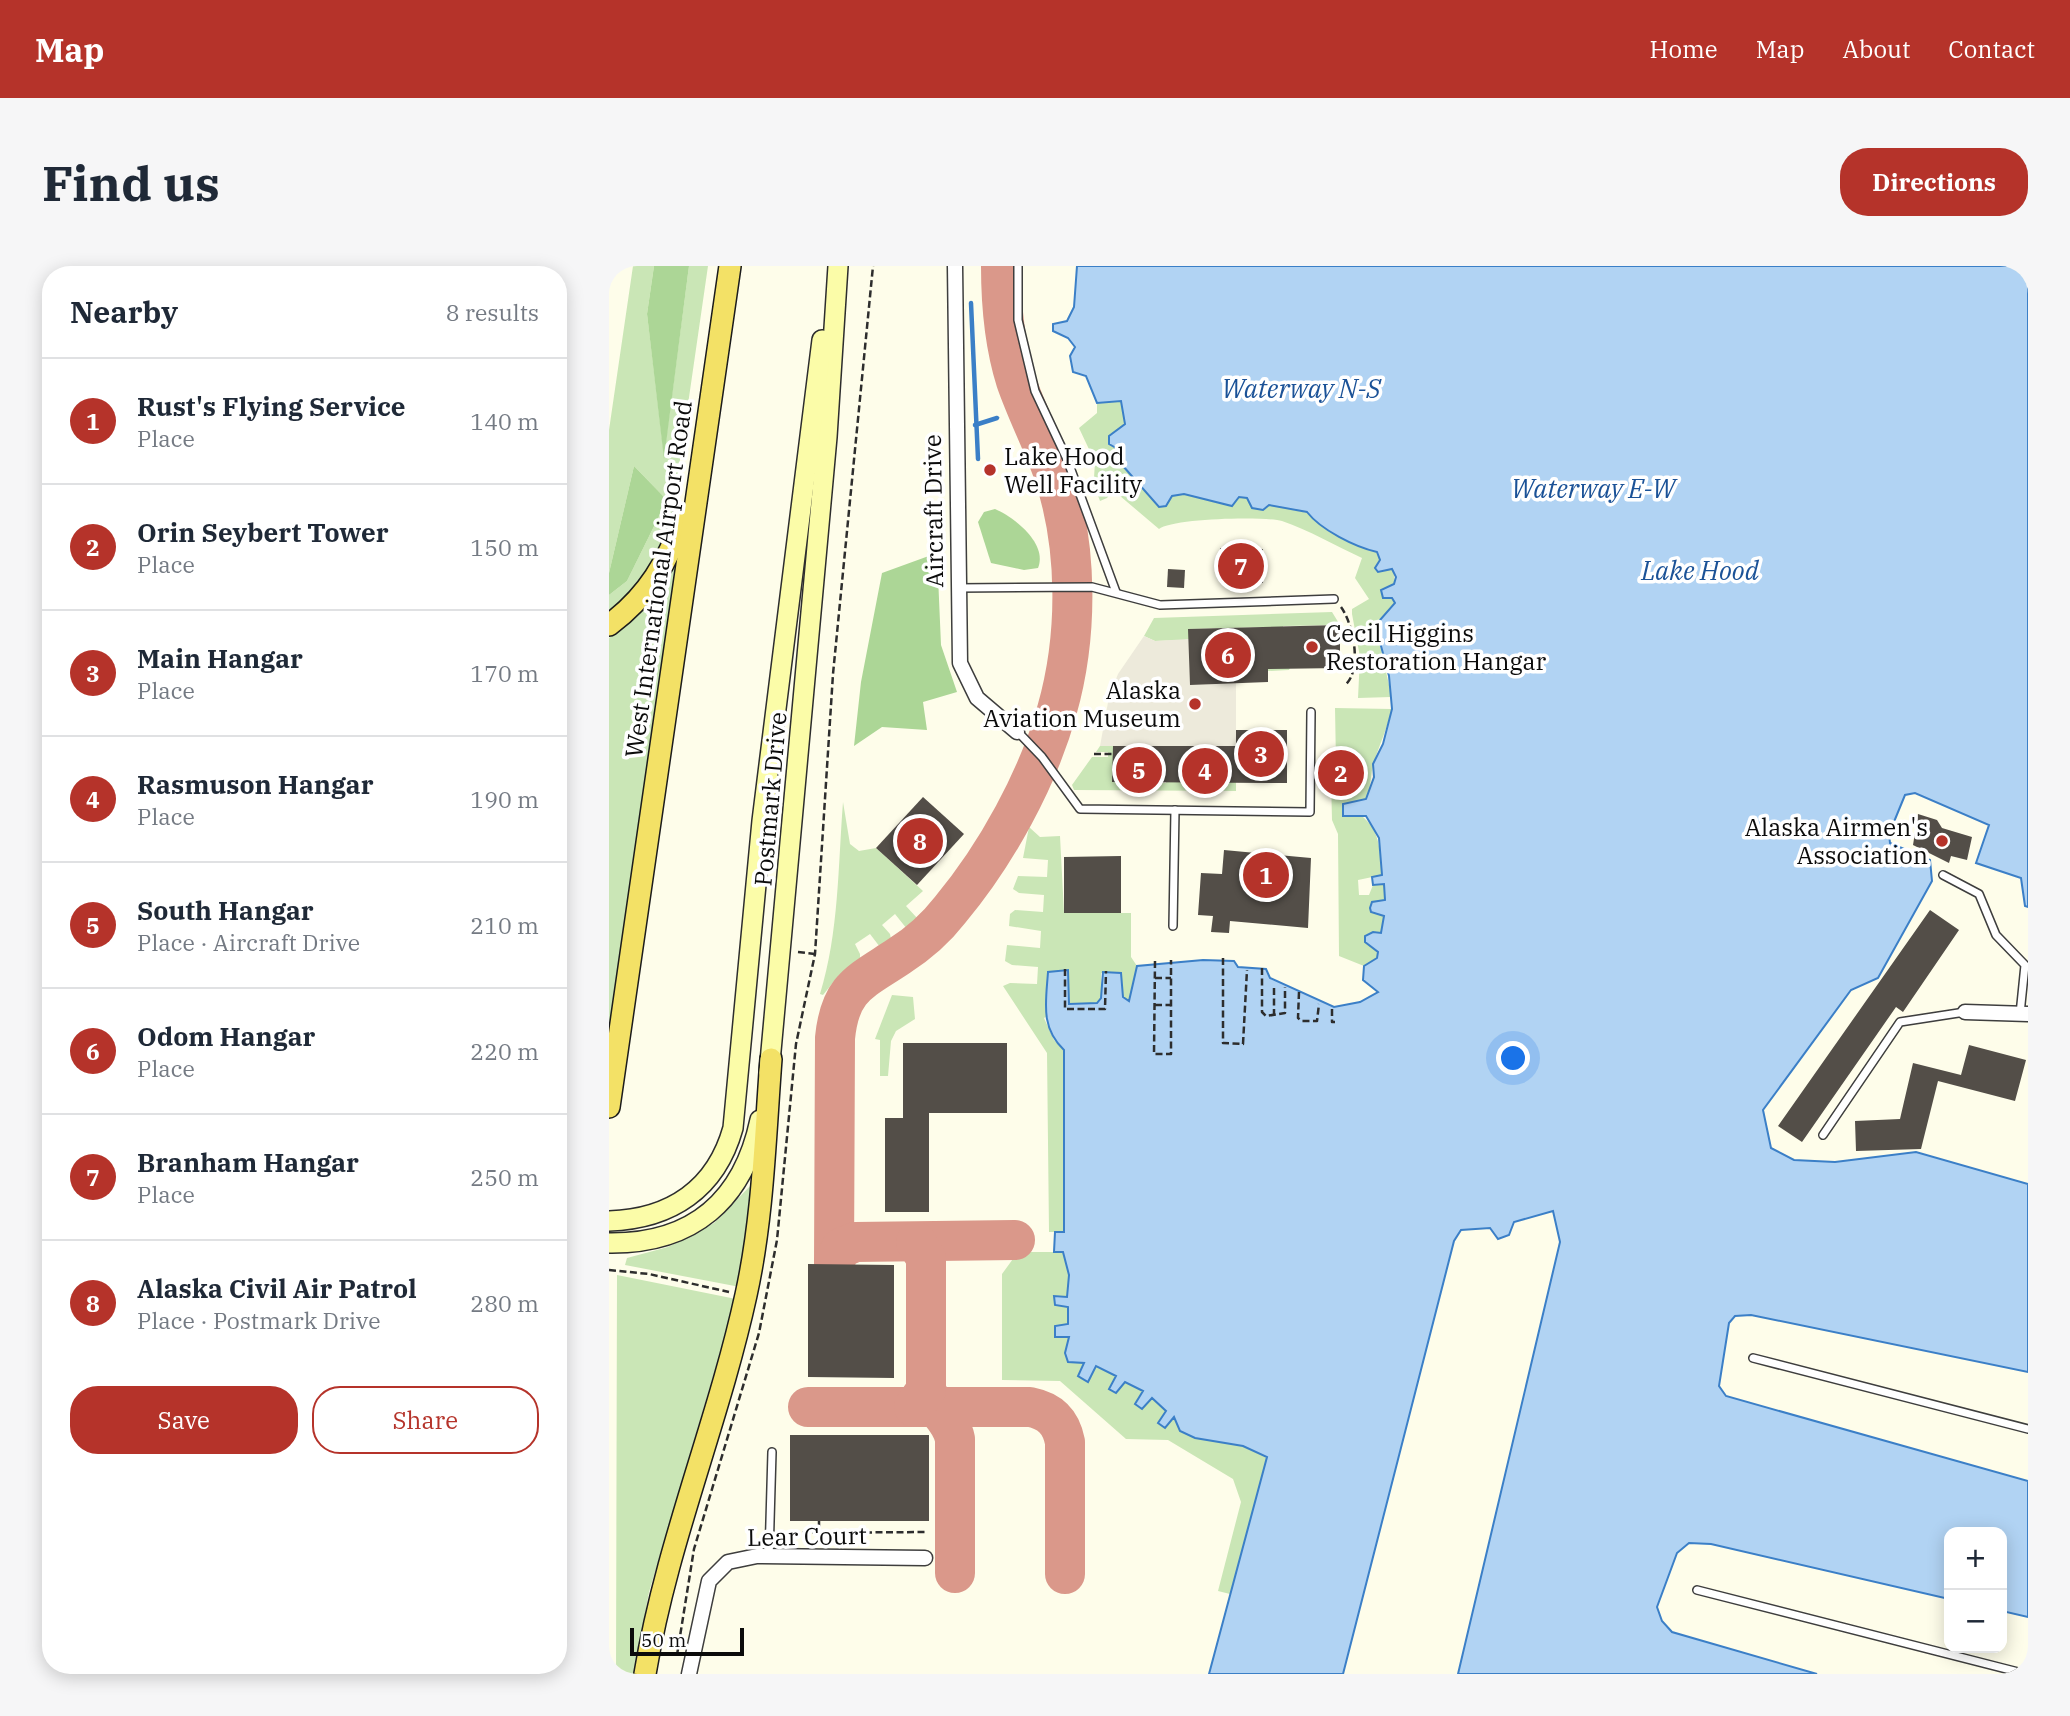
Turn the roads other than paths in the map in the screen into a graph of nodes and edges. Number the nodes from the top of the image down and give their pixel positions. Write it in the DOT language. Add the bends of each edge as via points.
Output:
graph roads {
  1 [pos="728,266"];
  2 [pos="832,266"];
  3 [pos="838,266"];
  4 [pos="955,266"];
  5 [pos="1019,266"];
  6 [pos="705,439"];
  7 [pos="957,588"];
  8 [pos="1117,592"];
  9 [pos="1334,599"];
  10 [pos="609,625"];
  11 [pos="1311,712"];
  12 [pos="1017,732"];
  13 [pos="1175,810"];
  14 [pos="1943,875"];
  15 [pos="1173,926"];
  16 [pos="1965,1012"];
  17 [pos="2024,1014"];
  18 [pos="771,1059"];
  19 [pos="609,1107"];
  20 [pos="1823,1135"];
  21 [pos="609,1221"];
  22 [pos="609,1243"];
  23 [pos="1753,1358"];
  24 [pos="2028,1429"];
  25 [pos="772,1452"];
  26 [pos="769,1557"];
  27 [pos="925,1558"];
  28 [pos="1697,1590"];
  29 [pos="645,1674"];
  30 [pos="689,1674"];
  31 [pos="2026,1674"];
  1 -- 6 [label="main road, West International Airport Road"];
  2 -- 21 [label="street, Postmark Drive" via="762,821 733,1128 718,1167 686,1200 648,1217"];
  3 -- 18 [label="street, Postmark Drive"];
  4 -- 7 [label="street, Aircraft Drive"];
  5 -- 8 [label="lane" via="1018,320 1035,391 1067,459"];
  6 -- 10 [label="main road" via="666,561 639,599"];
  6 -- 19 [label="main road, West International Airport Road"];
  7 -- 8 [label="lane" via="1093,587"];
  7 -- 12 [label="street, Aircraft Drive" via="960,663 977,698"];
  8 -- 9 [label="lane" via="1160,604"];
  11 -- 13 [label="lane" via="1310,812"];
  12 -- 13 [label="lane" via="1042,757 1080,809"];
  13 -- 15 [label="lane"];
  14 -- 17 [label="lane" via="1979,894 1996,935 2025,965"];
  16 -- 17 [label="street"];
  16 -- 20 [label="lane" via="1900,1021"];
  18 -- 22 [label="street, Postmark Drive" via="755,1143 740,1178 726,1196 698,1221 675,1233 646,1241"];
  18 -- 29 [label="main road" via="756,1301 669,1565"];
  23 -- 24 [label="lane"];
  25 -- 26 [label="lane"];
  26 -- 27 [label="street, Lear Court"];
  26 -- 30 [label="street, Lear Court" via="729,1562 709,1581"];
  28 -- 31 [label="lane"];
}
